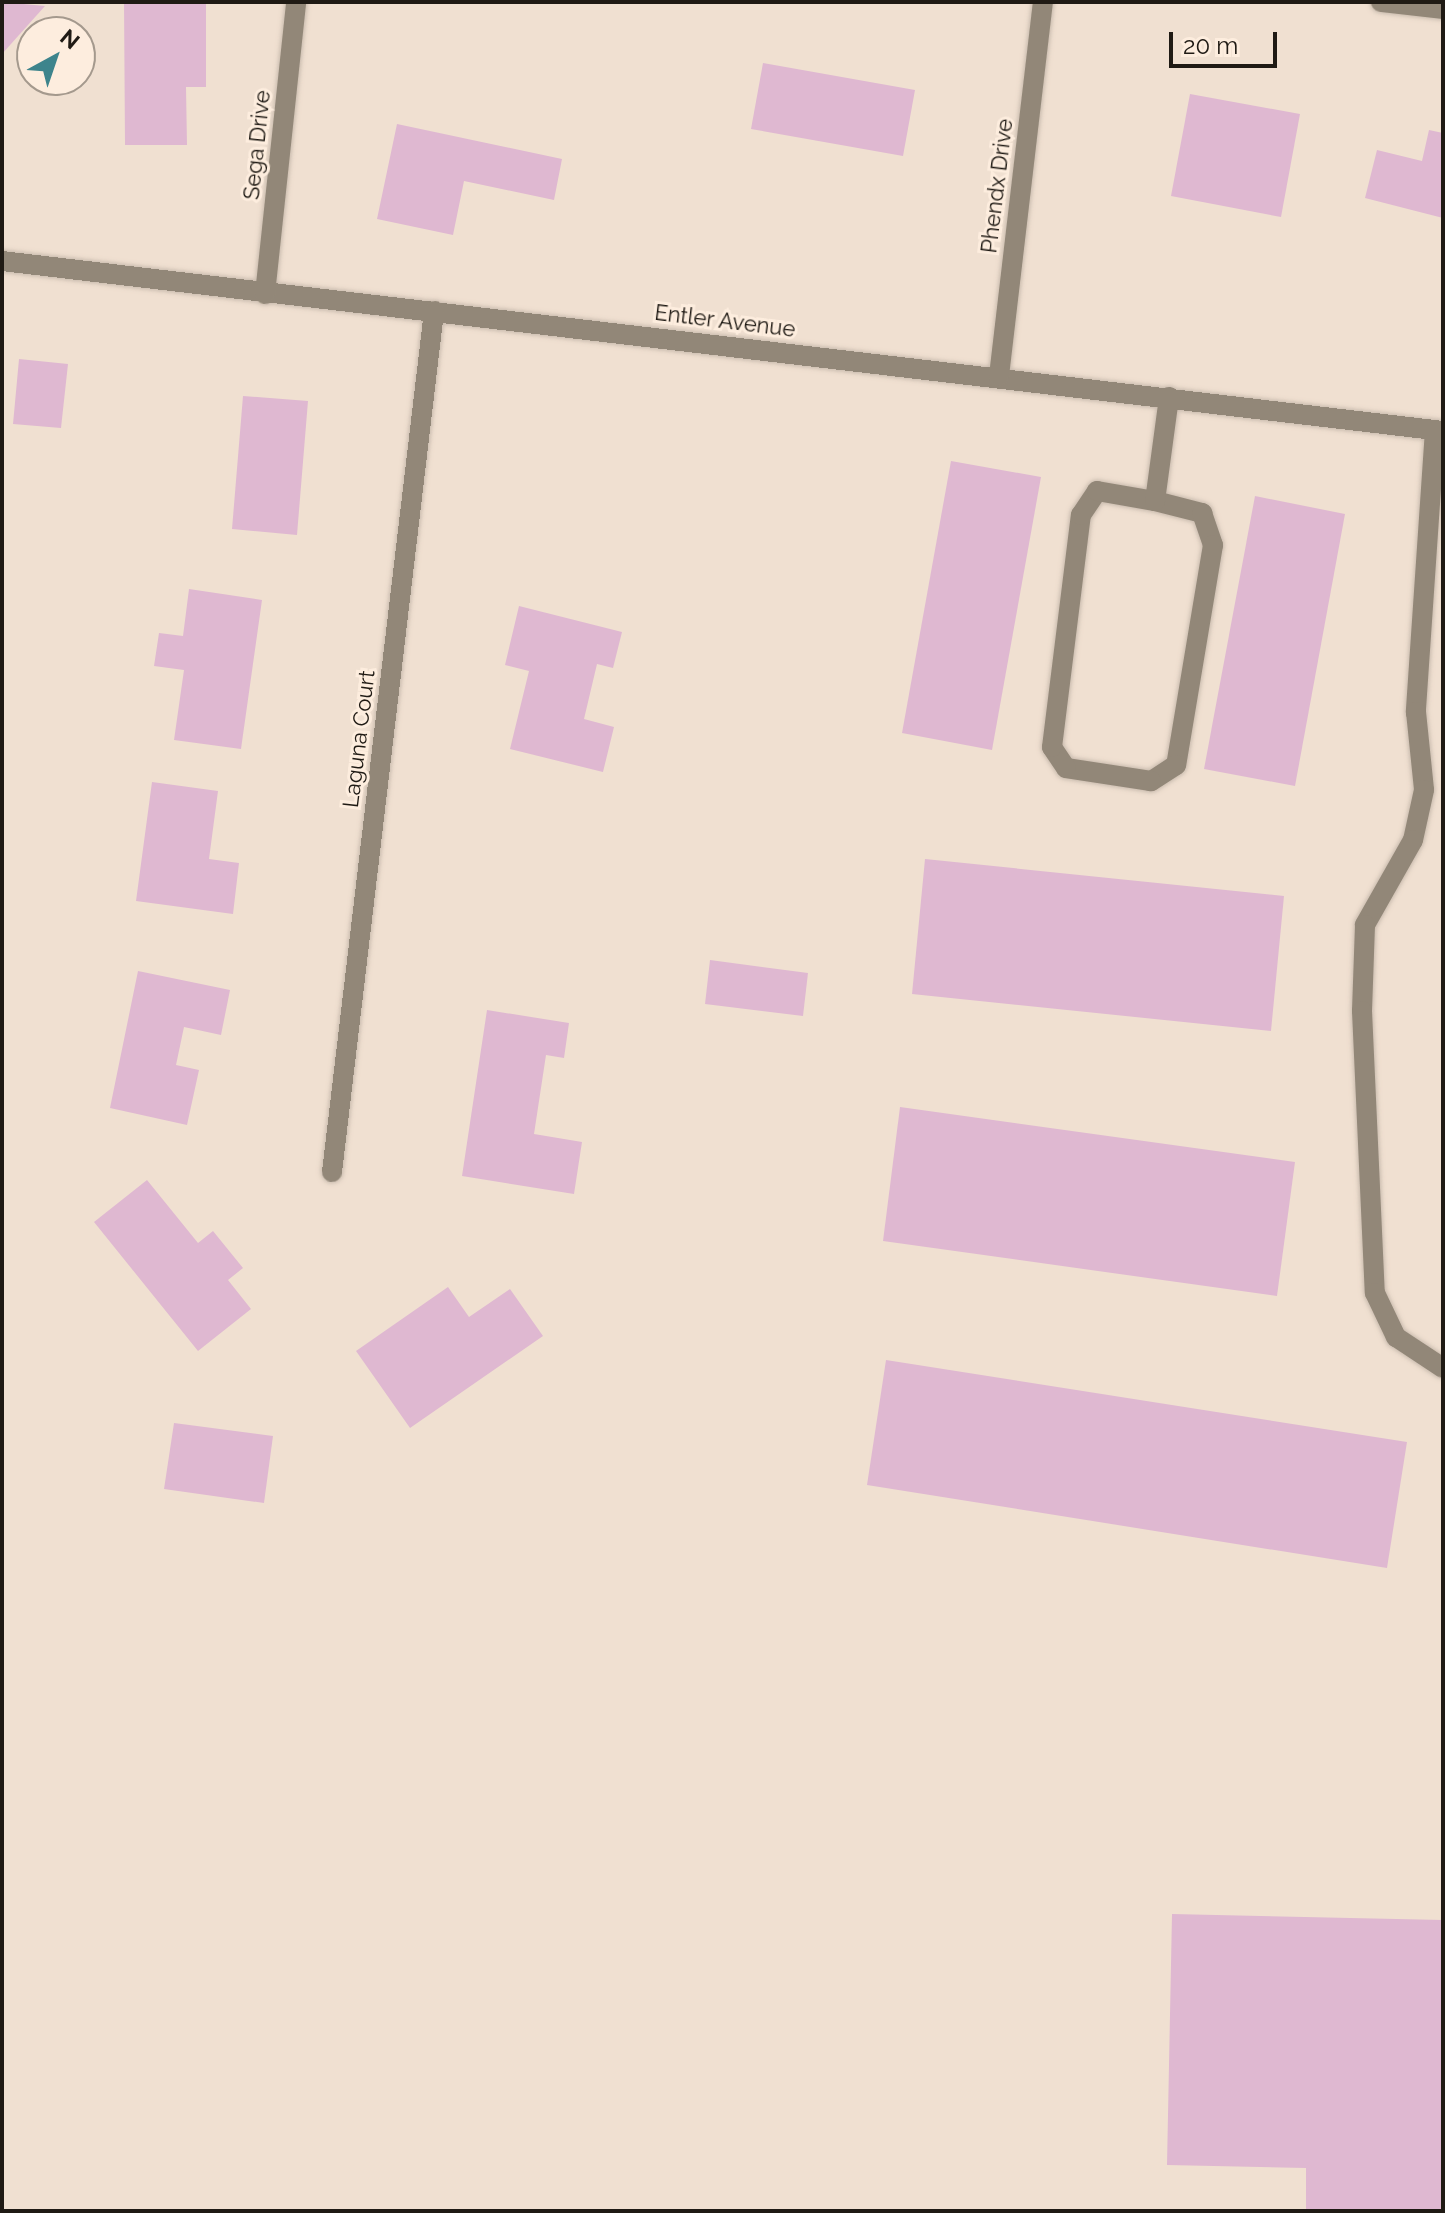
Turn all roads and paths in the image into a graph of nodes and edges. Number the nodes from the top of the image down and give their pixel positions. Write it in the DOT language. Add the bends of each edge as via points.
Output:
graph roads {
  1 [pos="296,2"];
  2 [pos="1043,2"];
  3 [pos="1381,2"];
  4 [pos="1443,9"];
  5 [pos="2,261"];
  6 [pos="265,294"];
  7 [pos="434,311"];
  8 [pos="999,376"];
  9 [pos="1169,397"];
  10 [pos="1439,430"];
  11 [pos="1155,501"];
  12 [pos="1435,534"];
  13 [pos="332,1172"];
  14 [pos="1443,1368"];
  1 -- 6 [label="street, Sega Drive"];
  2 -- 8 [label="street, Phendx Drive"];
  3 -- 4 [label="street"];
  5 -- 6 [label="street, Entler Avenue"];
  6 -- 7 [label="street, Entler Avenue"];
  7 -- 8 [label="street, Entler Avenue"];
  7 -- 13 [label="street, Laguna Court"];
  8 -- 9 [label="street, Entler Avenue"];
  9 -- 10 [label="street, Entler Avenue"];
  9 -- 11 [label="street"];
  10 -- 12 [label="street"];
  11 -- 11 [label="street" via="1097,491 1081,515 1052,747 1066,768 1151,781 1176,765 1213,545 1202,513"];
  12 -- 14 [label="street" via="1416,712 1424,790 1413,840 1365,925 1362,1011 1375,1293 1396,1337"];
}
